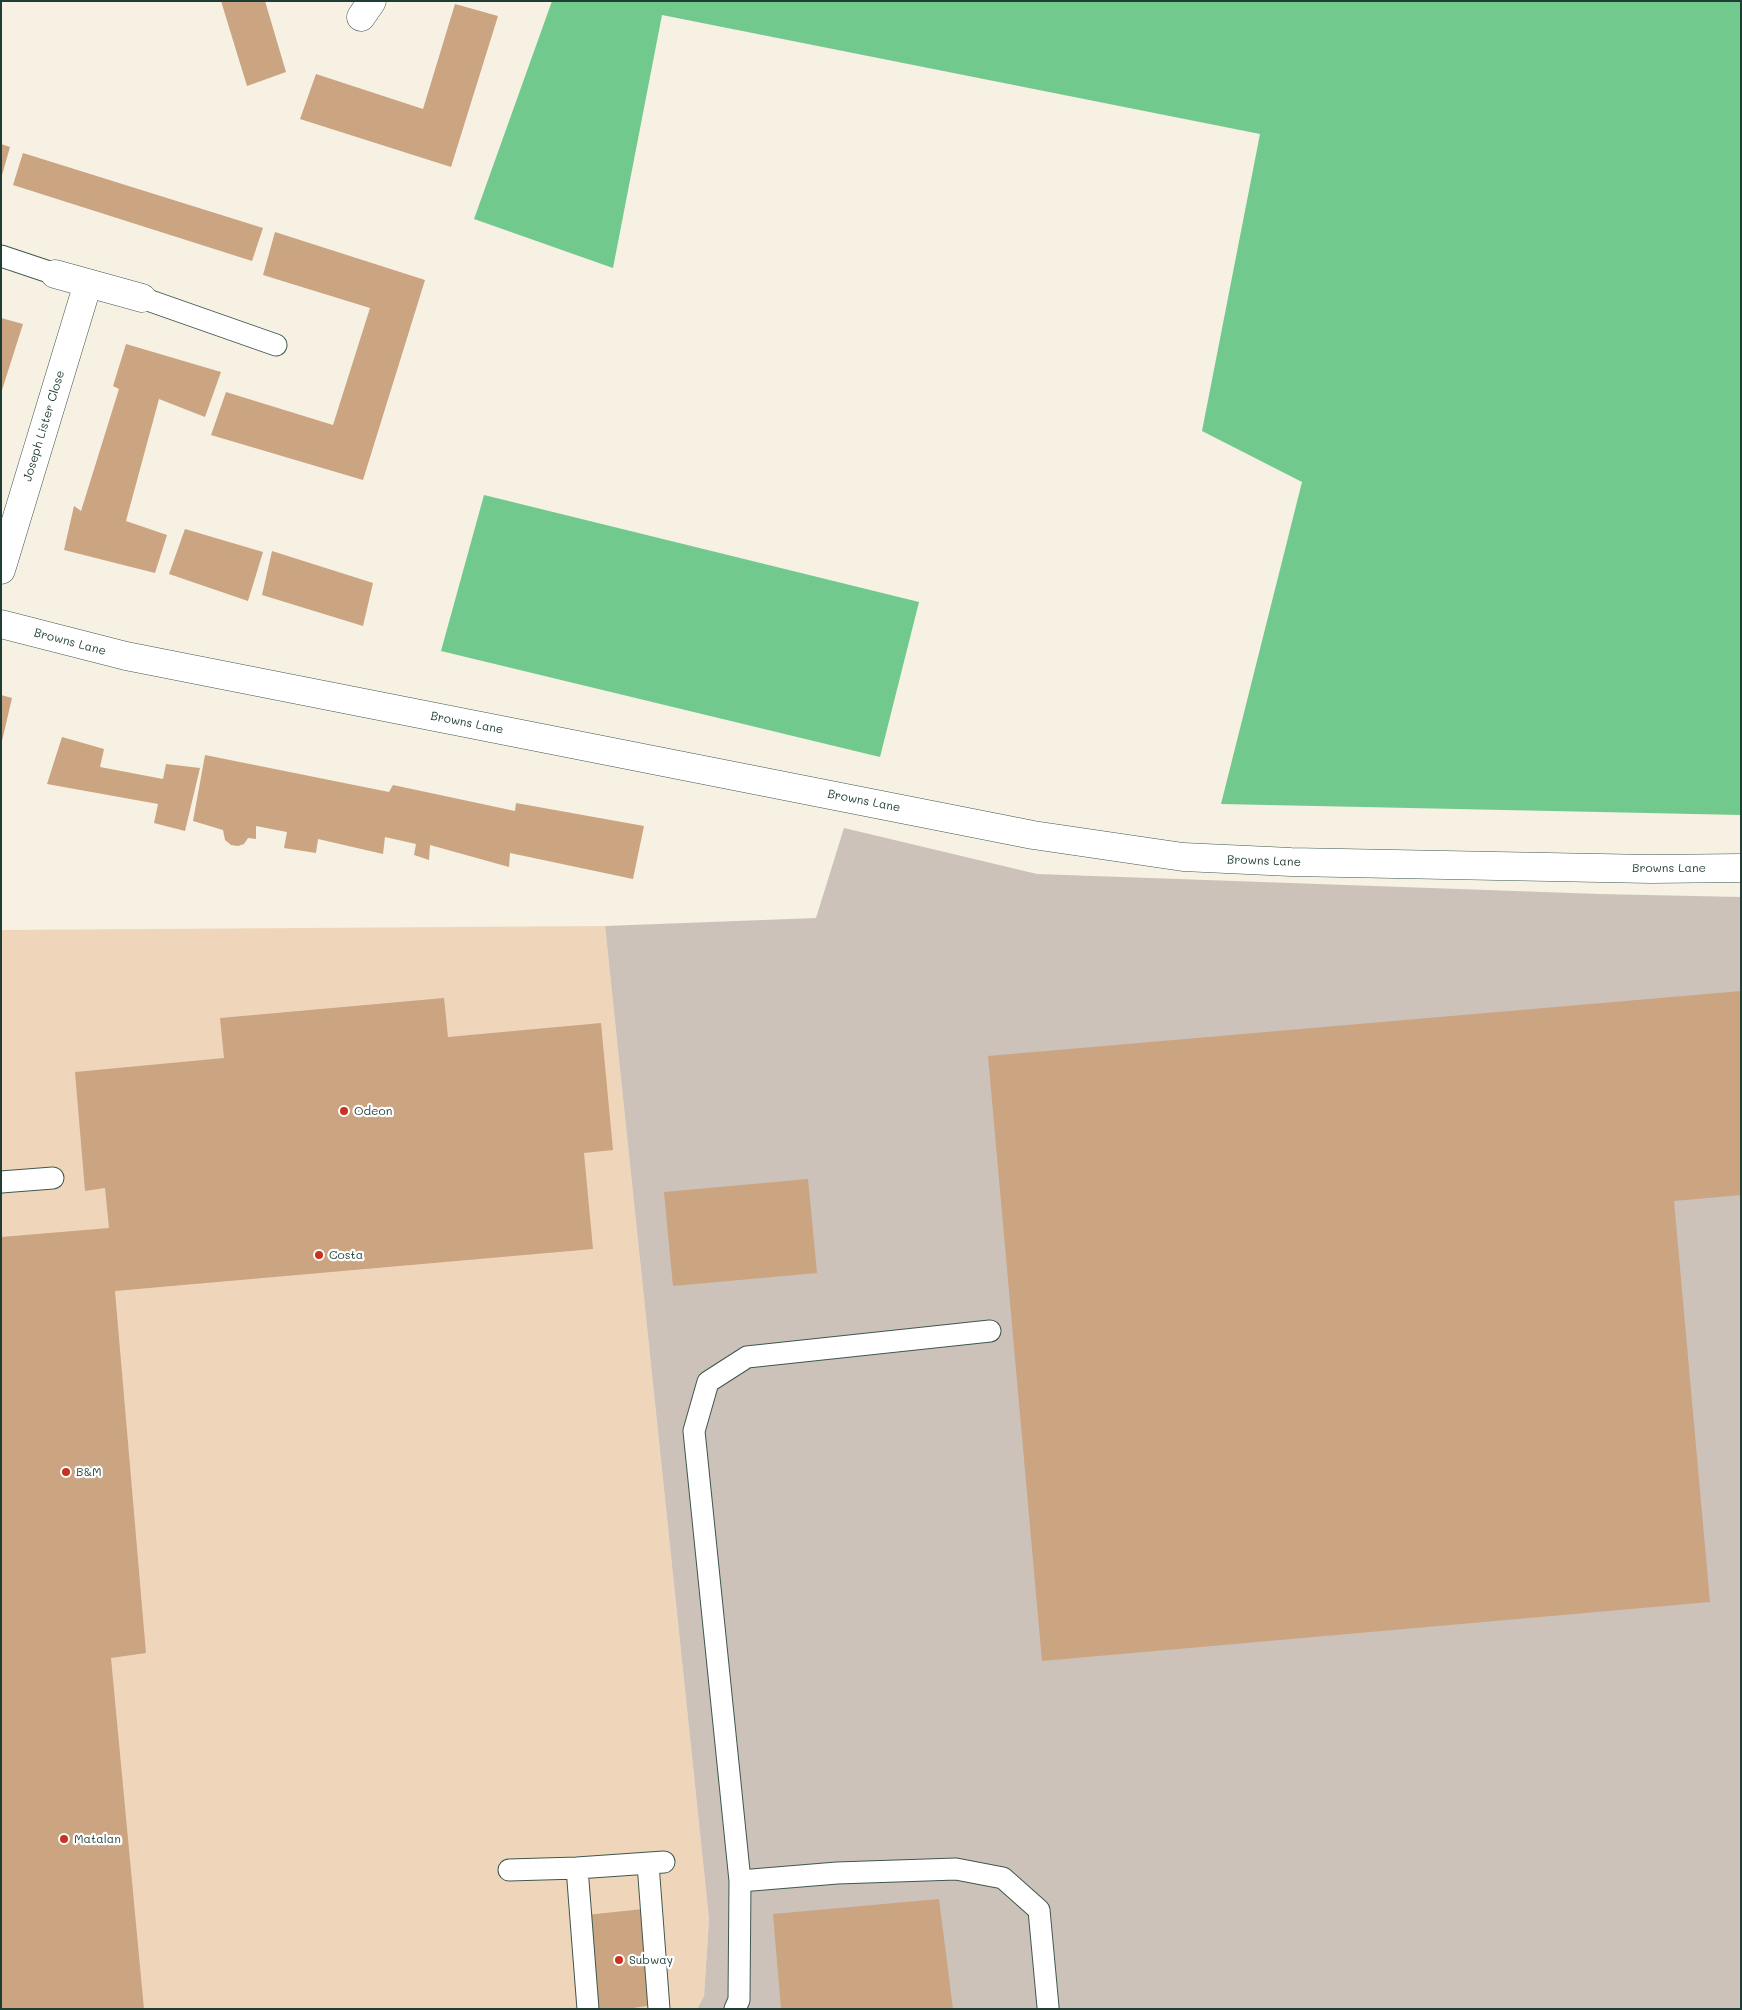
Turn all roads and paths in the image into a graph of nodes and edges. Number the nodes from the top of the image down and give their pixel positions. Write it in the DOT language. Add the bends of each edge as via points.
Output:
graph roads {
  1 [pos="1,256"];
  2 [pos="55,274"];
  3 [pos="88,283"];
  4 [pos="142,298"];
  5 [pos="276,345"];
  6 [pos="1,570"];
  7 [pos="1,624"];
  8 [pos="1741,868"];
  9 [pos="53,1178"];
  10 [pos="1,1182"];
  11 [pos="990,1331"];
  12 [pos="578,1868"];
  13 [pos="509,1870"];
  14 [pos="740,1881"];
  15 [pos="1048,2007"];
  16 [pos="588,2009"];
  17 [pos="659,2009"];
  18 [pos="735,2009"];
  1 -- 2 [label="lane"];
  2 -- 3 [label="street"];
  3 -- 4 [label="street"];
  3 -- 6 [label="street, Joseph Lister Close"];
  4 -- 5 [label="lane"];
  7 -- 8 [label="street, Browns Lane" via="126,656 1033,835 1183,857 1310,863"];
  9 -- 10 [label="lane"];
  11 -- 14 [label="lane" via="747,1357 708,1382 694,1431"];
  12 -- 13 [label="lane"];
  12 -- 16 [label="lane"];
  12 -- 17 [label="lane" via="656,1863"];
  14 -- 15 [label="lane" via="837,1873 956,1869 1003,1878 1039,1910"];
  14 -- 18 [label="lane" via="739,2000"];
}
